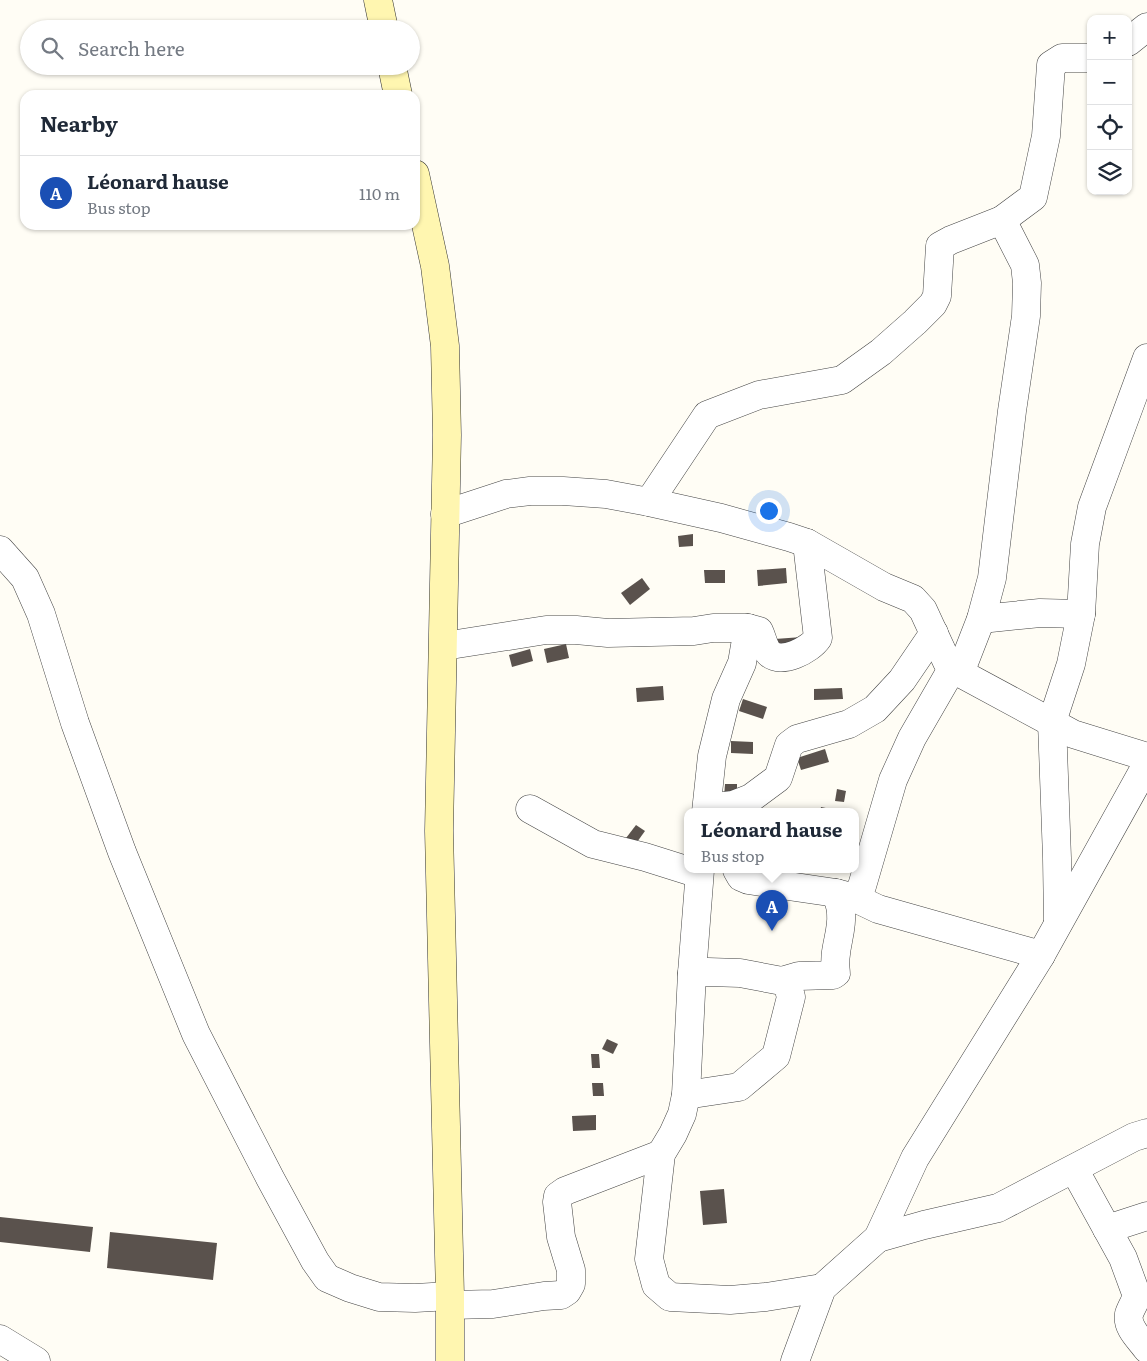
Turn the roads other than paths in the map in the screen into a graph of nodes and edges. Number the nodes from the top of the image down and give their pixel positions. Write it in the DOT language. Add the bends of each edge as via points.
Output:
graph roads {
  1 [pos="378,0"];
  2 [pos="382,20"];
  3 [pos="1147,27"];
  4 [pos="1132,39"];
  5 [pos="1087,58"];
  6 [pos="394,75"];
  7 [pos="397,90"];
  8 [pos="420,197"];
  9 [pos="1002,220"];
  10 [pos="1147,358"];
  11 [pos="1141,392"];
  12 [pos="650,502"];
  13 [pos="446,514"];
  14 [pos="807,543"];
  15 [pos="0,550"];
  16 [pos="1081,614"];
  17 [pos="981,619"];
  18 [pos="748,628"];
  19 [pos="934,633"];
  20 [pos="444,646"];
  21 [pos="956,670"];
  22 [pos="1052,722"];
  23 [pos="1145,771"];
  24 [pos="706,808"];
  25 [pos="717,808"];
  26 [pos="530,809"];
  27 [pos="684,868"];
  28 [pos="699,873"];
  29 [pos="739,873"];
  30 [pos="846,896"];
  31 [pos="1058,924"];
  32 [pos="1042,955"];
  33 [pos="692,973"];
  34 [pos="782,980"];
  35 [pos="686,1095"];
  36 [pos="1147,1132"];
  37 [pos="661,1154"];
  38 [pos="1074,1168"];
  39 [pos="1147,1216"];
  40 [pos="1107,1229"];
  41 [pos="878,1238"];
  42 [pos="822,1288"];
  43 [pos="450,1301"];
  44 [pos="0,1339"];
  45 [pos="1147,1350"];
  46 [pos="36,1361"];
  47 [pos="450,1361"];
  48 [pos="795,1361"];
  1 -- 2 [label="street"];
  3 -- 4 [label="street"];
  5 -- 9 [label="street" via="1062,58 1050,65 1046,136 1033,197"];
  6 -- 7 [label="street"];
  8 -- 13 [label="street" via="435,266 446,346"];
  9 -- 12 [label="street" via="940,246 937,296 933,304 881,352 842,380 760,395 707,415"];
  9 -- 17 [label="street" via="1025,266 1026,316 992,578"];
  10 -- 11 [label="street"];
  11 -- 16 [label="street" via="1092,507 1085,544"];
  12 -- 13 [label="street" via="606,494 530,491 506,494"];
  12 -- 14 [label="street"];
  13 -- 20 [label="street"];
  14 -- 18 [label="street" via="818,638 814,644 801,654 773,655 768,653 759,631"];
  14 -- 19 [label="street" via="884,587 913,599 923,610"];
  15 -- 43 [label="street" via="25,578 41,614 78,732 122,852 196,1034 315,1261 327,1278 379,1297"];
  16 -- 17 [label="street" via="1040,613"];
  16 -- 22 [label="street" via="1072,664"];
  17 -- 21 [label="street"];
  18 -- 20 [label="street" via="608,633 546,630"];
  18 -- 24 [label="street" via="742,663 726,699 712,756"];
  19 -- 21 [label="street" via="947,662"];
  19 -- 25 [label="street" via="902,680 875,709 848,724 797,739 789,745 778,778 751,798"];
  20 -- 43 [label="street" via="439,832"];
  21 -- 22 [label="street"];
  21 -- 30 [label="street" via="912,738 893,780 862,886"];
  22 -- 23 [label="street"];
  22 -- 31 [label="street"];
  23 -- 31 [label="street"];
  26 -- 27 [label="street" via="593,844"];
  28 -- 33 [label="street"];
  29 -- 30 [label="street" via="748,880"];
  30 -- 32 [label="street" via="878,909"];
  30 -- 34 [label="street" via="835,952 836,973"];
  31 -- 32 [label="street"];
  32 -- 41 [label="street" via="915,1158"];
  33 -- 34 [label="street" via="740,974"];
  33 -- 35 [label="street"];
  34 -- 35 [label="street" via="792,997 776,1056 739,1087"];
  35 -- 37 [label="street" via="682,1114"];
  36 -- 38 [label="street"];
  37 -- 42 [label="street" via="649,1259 656,1285 670,1297 730,1300"];
  37 -- 43 [label="street" via="558,1196 561,1237 572,1284 561,1296 493,1304"];
  38 -- 40 [label="street"];
  38 -- 41 [label="street" via="998,1208"];
  39 -- 40 [label="street"];
  40 -- 45 [label="street" via="1137,1293 1129,1314 1131,1327"];
  41 -- 42 [label="street"];
  42 -- 48 [label="street"];
  43 -- 47 [label="street"];
  44 -- 46 [label="street"];
}
